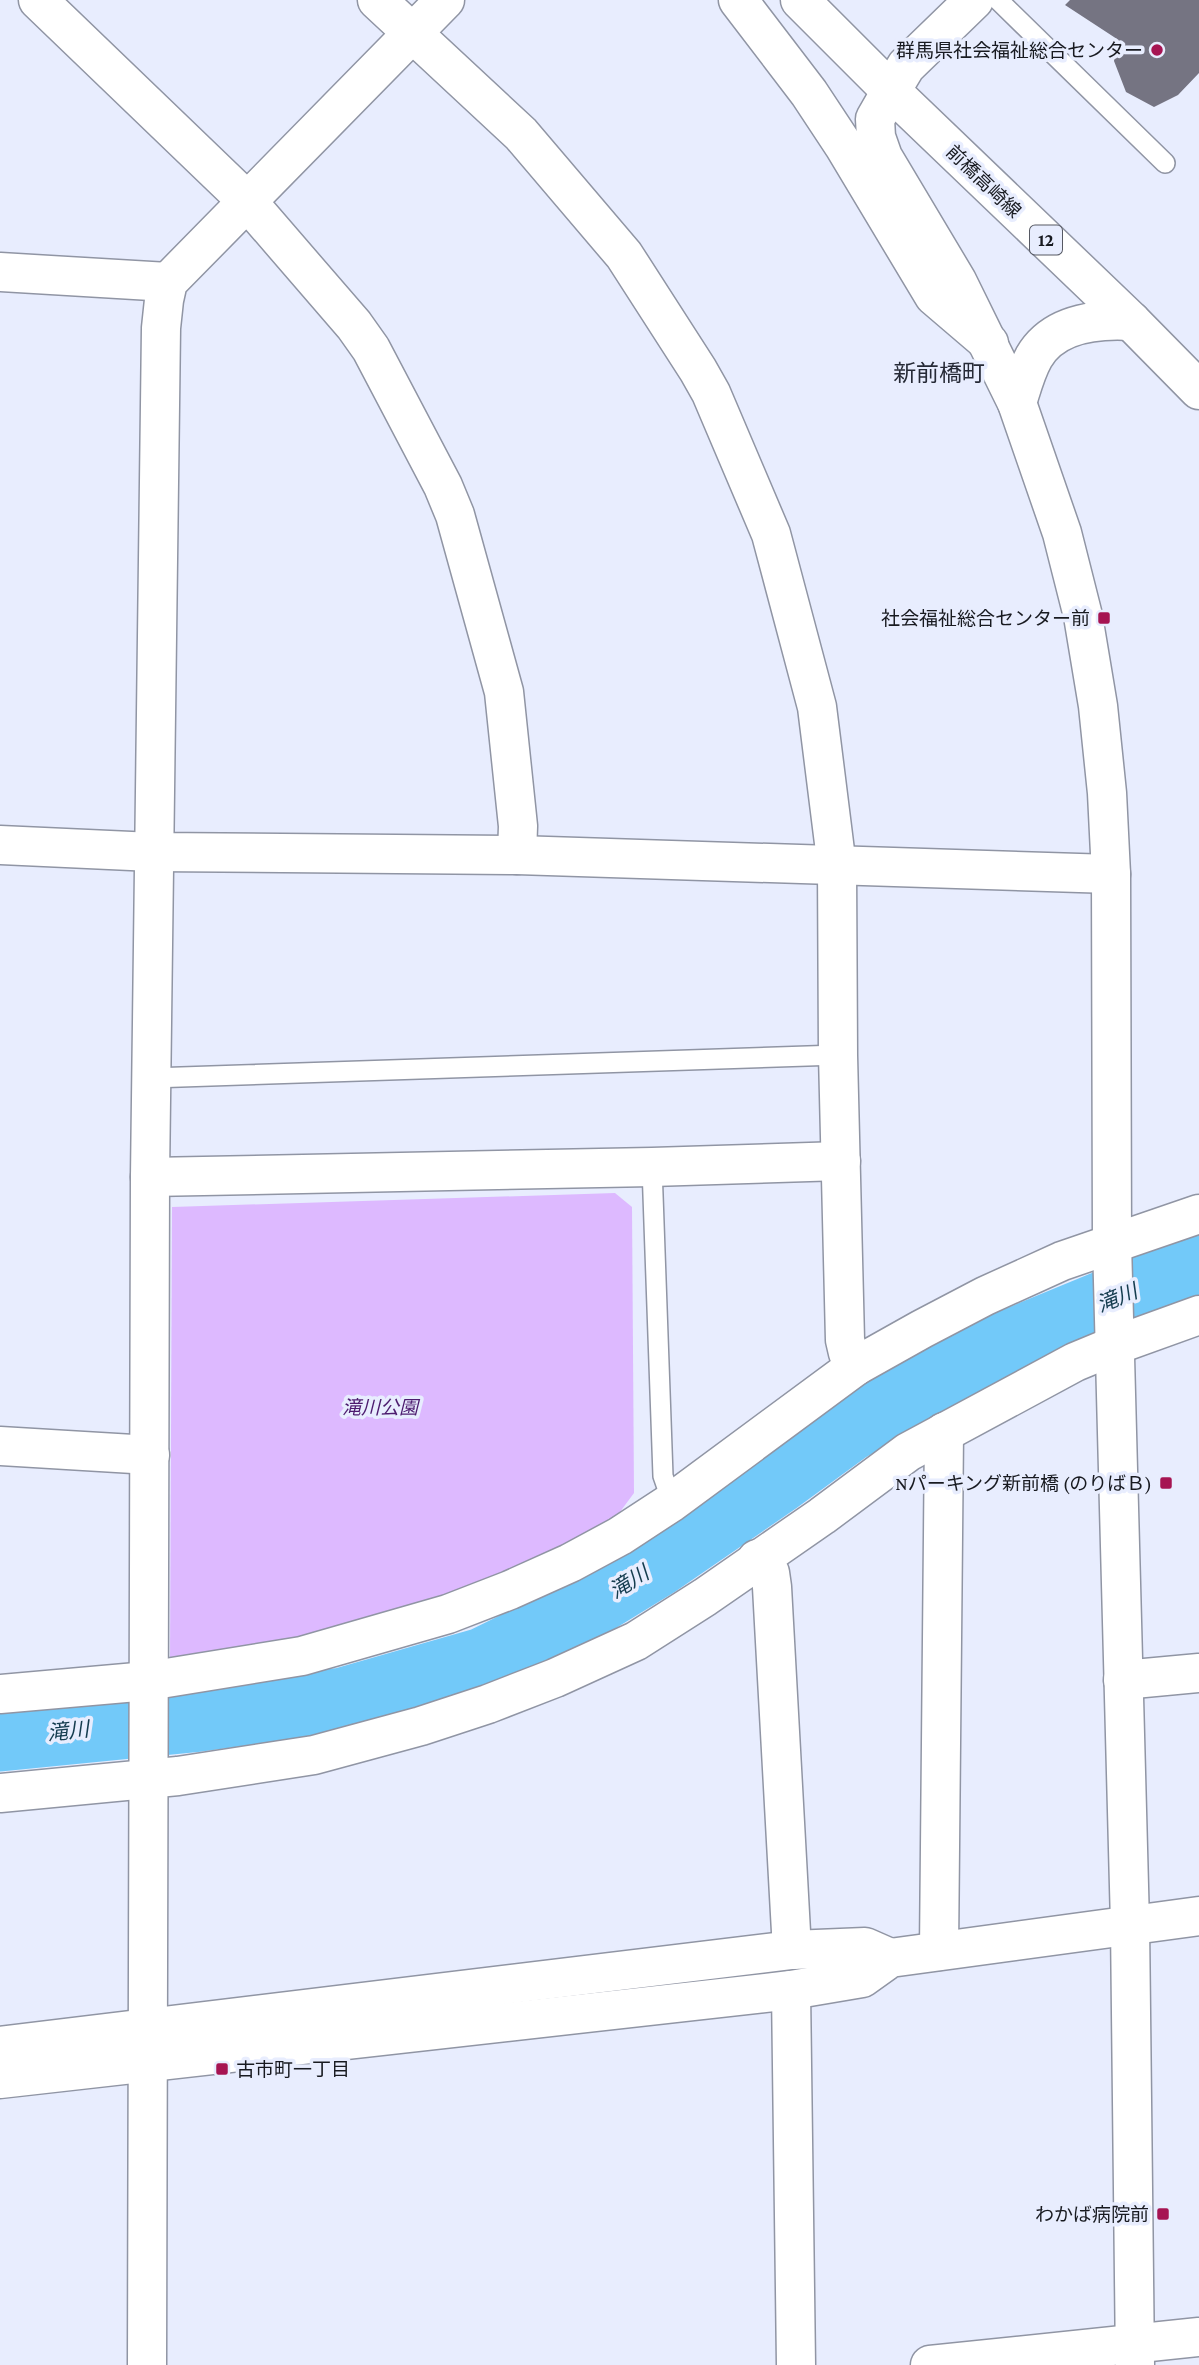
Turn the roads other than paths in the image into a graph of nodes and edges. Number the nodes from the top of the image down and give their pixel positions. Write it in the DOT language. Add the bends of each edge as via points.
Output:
graph roads {
  1 [pos="38,0"];
  2 [pos="377,0"];
  3 [pos="445,0"];
  4 [pos="738,0"];
  5 [pos="800,0"];
  6 [pos="974,0"];
  7 [pos="998,0"];
  8 [pos="412,34"];
  9 [pos="891,91"];
  10 [pos="1165,163"];
  11 [pos="246,200"];
  12 [pos="0,272"];
  13 [pos="168,282"];
  14 [pos="1130,321"];
  15 [pos="989,343"];
  16 [pos="1199,390"];
  17 [pos="1017,403"];
  18 [pos="0,845"];
  19 [pos="153,852"];
  20 [pos="517,855"];
  21 [pos="837,867"];
  22 [pos="1111,874"];
  23 [pos="838,1055"];
  24 [pos="151,1079"];
  25 [pos="841,1161"];
  26 [pos="652,1167"];
  27 [pos="150,1177"];
  28 [pos="1199,1214"];
  29 [pos="1113,1247"];
  30 [pos="1199,1315"];
  31 [pos="1115,1339"];
  32 [pos="856,1366"];
  33 [pos="944,1432"];
  34 [pos="0,1446"];
  35 [pos="150,1455"];
  36 [pos="672,1502"];
  37 [pos="757,1559"];
  38 [pos="1199,1673"];
  39 [pos="1124,1680"];
  40 [pos="148,1681"];
  41 [pos="0,1694"];
  42 [pos="147,1780"];
  43 [pos="0,1793"];
  44 [pos="1199,1916"];
  45 [pos="1130,1924"];
  46 [pos="792,1950"];
  47 [pos="939,1951"];
  48 [pos="890,1958"];
  49 [pos="791,1990"];
  50 [pos="148,2045"];
  51 [pos="0,2046"];
  52 [pos="0,2079"];
  53 [pos="1199,2337"];
  54 [pos="1135,2354"];
  55 [pos="147,2365"];
  56 [pos="796,2365"];
  57 [pos="930,2365"];
  1 -- 11 [label="street"];
  2 -- 8 [label="street"];
  3 -- 8 [label="street"];
  4 -- 15 [label="street" via="809,93 934,296"];
  5 -- 9 [label="street, 前橋高崎線 / 12"];
  6 -- 9 [label="street" via="906,66"];
  7 -- 10 [label="lane"];
  8 -- 11 [label="street"];
  8 -- 21 [label="street" via="521,134 608,234 711,393 778,555 817,707"];
  9 -- 14 [label="street, 前橋高崎線 / 12"];
  9 -- 15 [label="street" via="875,119 883,157"];
  11 -- 13 [label="street"];
  11 -- 20 [label="street" via="371,349 456,515 505,692"];
  12 -- 13 [label="street"];
  13 -- 19 [label="street" via="161,328"];
  14 -- 16 [label="street, 前橋高崎線 / 12"];
  14 -- 17 [label="street" via="1093,320 1047,341 1027,372"];
  15 -- 17 [label="street"];
  17 -- 22 [label="street" via="1062,533 1083,616 1098,706"];
  18 -- 19 [label="street"];
  19 -- 20 [label="street"];
  19 -- 24 [label="street"];
  20 -- 21 [label="street"];
  21 -- 22 [label="street"];
  21 -- 23 [label="street"];
  22 -- 29 [label="street"];
  23 -- 24 [label="lane"];
  23 -- 25 [label="street"];
  24 -- 27 [label="street"];
  25 -- 26 [label="street"];
  25 -- 32 [label="street" via="845,1340"];
  26 -- 27 [label="street"];
  26 -- 36 [label="lane" via="663,1476"];
  27 -- 35 [label="street"];
  28 -- 29 [label="street"];
  29 -- 31 [label="street"];
  29 -- 32 [label="street" via="1062,1261 985,1296"];
  30 -- 31 [label="street"];
  31 -- 33 [label="street"];
  31 -- 39 [label="street"];
  32 -- 36 [label="street"];
  33 -- 37 [label="street" via="908,1452"];
  33 -- 47 [label="street"];
  34 -- 35 [label="street"];
  35 -- 40 [label="street"];
  36 -- 40 [label="street" via="570,1563 449,1614 302,1656"];
  37 -- 42 [label="street" via="636,1642 488,1704 314,1755"];
  37 -- 46 [label="street" via="770,1573 772,1587"];
  38 -- 39 [label="street"];
  39 -- 45 [label="street"];
  40 -- 41 [label="street"];
  40 -- 42 [label="street"];
  42 -- 43 [label="street"];
  42 -- 50 [label="street"];
  44 -- 45 [label="street"];
  45 -- 47 [label="street"];
  45 -- 54 [label="street"];
  46 -- 48 [label="street" via="864,1947"];
  46 -- 50 [label="street"];
  47 -- 48 [label="street"];
  48 -- 49 [label="street" via="862,1978"];
  49 -- 50 [label="street"];
  49 -- 56 [label="street"];
  50 -- 51 [label="street"];
  50 -- 52 [label="street"];
  50 -- 55 [label="street"];
  53 -- 54 [label="street"];
  54 -- 57 [label="street"];
}
